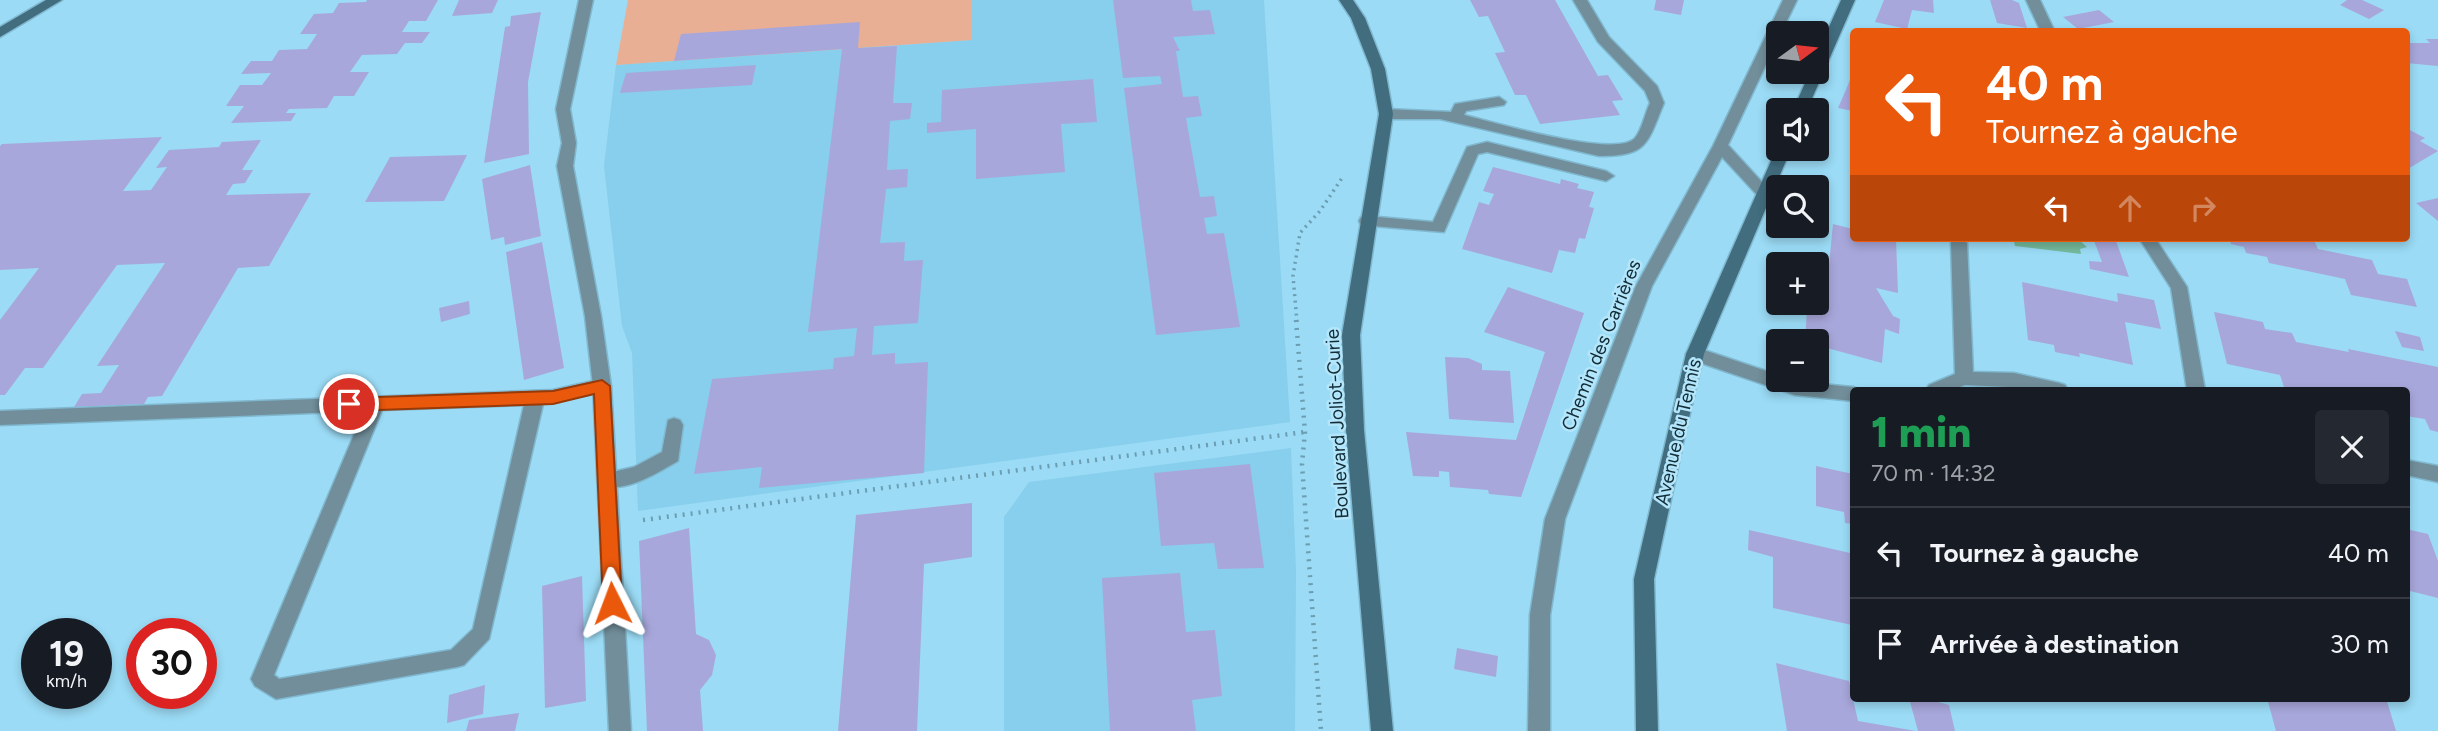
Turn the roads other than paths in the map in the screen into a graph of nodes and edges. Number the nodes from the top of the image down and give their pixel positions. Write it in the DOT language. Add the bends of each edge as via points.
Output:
graph roads {
  1 [pos="55,0"];
  2 [pos="586,0"];
  3 [pos="1346,0"];
  4 [pos="1580,0"];
  5 [pos="1790,0"];
  6 [pos="1848,0"];
  7 [pos="2033,0"];
  8 [pos="2046,28"];
  9 [pos="0,33"];
  10 [pos="1805,98"];
  11 [pos="1499,102"];
  12 [pos="1386,114"];
  13 [pos="1456,117"];
  14 [pos="1720,146"];
  15 [pos="1777,161"];
  16 [pos="1606,176"];
  17 [pos="1763,192"];
  18 [pos="1367,221"];
  19 [pos="2150,242"];
  20 [pos="1959,243"];
  21 [pos="1695,354"];
  22 [pos="1964,378"];
  23 [pos="602,386"];
  24 [pos="1942,387"];
  25 [pos="2046,387"];
  26 [pos="2196,387"];
  27 [pos="1850,394"];
  28 [pos="535,398"];
  29 [pos="376,403"];
  30 [pos="0,418"];
  31 [pos="674,425"];
  32 [pos="2410,468"];
  33 [pos="2438,474"];
  34 [pos="607,480"];
  35 [pos="620,731"];
  36 [pos="1382,731"];
  37 [pos="1539,731"];
  38 [pos="1647,731"];
  1 -- 9 [label="street"];
  2 -- 23 [label="street" via="563,109 569,143 565,166"];
  3 -- 12 [label="street, Boulevard Joliot-Curie" via="1375,60"];
  4 -- 13 [label="street" via="1603,39 1652,89 1657,103 1641,141 1630,148 1599,151"];
  5 -- 14 [label="street, Chemin des Carrières"];
  6 -- 10 [label="street"];
  7 -- 8 [label="street"];
  11 -- 13 [label="street" via="1460,107"];
  12 -- 13 [label="street"];
  12 -- 18 [label="street, Boulevard Joliot-Curie"];
  14 -- 17 [label="street"];
  14 -- 37 [label="street, Chemin des Carrières" via="1644,286 1555,519 1540,615"];
  15 -- 17 [label="street, Avenue du Tennis"];
  16 -- 18 [label="street" via="1488,147 1472,150 1438,228"];
  17 -- 21 [label="street, Avenue du Tennis"];
  18 -- 36 [label="street, Boulevard Joliot-Curie" via="1351,335"];
  19 -- 26 [label="street" via="2179,287"];
  20 -- 22 [label="street"];
  21 -- 27 [label="street" via="1795,388"];
  21 -- 38 [label="street, Avenue du Tennis" via="1644,579"];
  22 -- 24 [label="street"];
  22 -- 25 [label="street" via="2014,380"];
  23 -- 28 [label="street"];
  23 -- 34 [label="street"];
  28 -- 29 [label="street"];
  28 -- 29 [label="street" via="482,633 457,657 276,689 262,679"];
  29 -- 30 [label="street"];
  31 -- 34 [label="street" via="671,456 638,474"];
  32 -- 33 [label="street"];
  34 -- 35 [label="street"];
}
